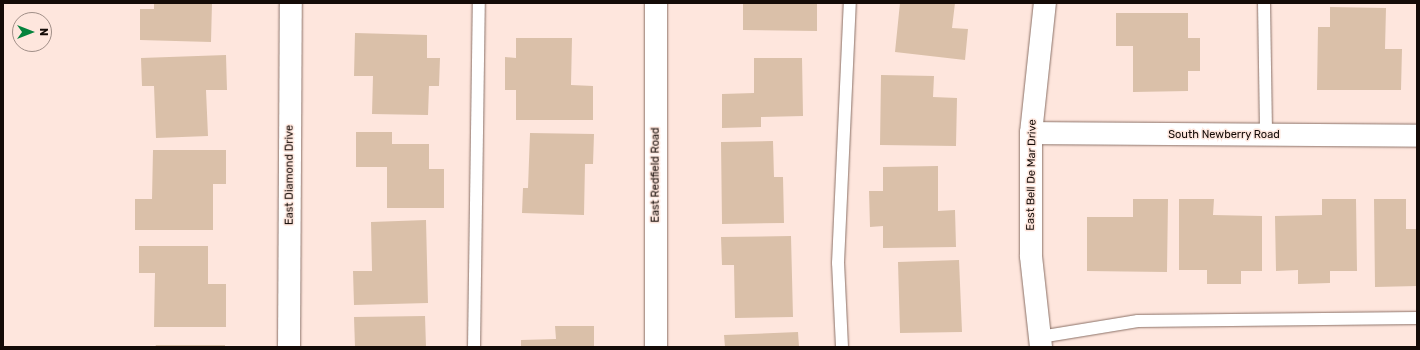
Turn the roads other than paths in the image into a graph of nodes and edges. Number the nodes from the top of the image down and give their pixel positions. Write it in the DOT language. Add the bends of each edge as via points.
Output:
graph roads {
  1 [pos="291,3"];
  2 [pos="479,3"];
  3 [pos="656,3"];
  4 [pos="850,3"];
  5 [pos="1045,3"];
  6 [pos="1264,3"];
  7 [pos="1031,133"];
  8 [pos="1266,135"];
  9 [pos="1417,136"];
  10 [pos="1417,318"];
  11 [pos="1040,342"];
  12 [pos="289,347"];
  13 [pos="474,347"];
  14 [pos="656,347"];
  15 [pos="842,347"];
  1 -- 12 [label="street, East Diamond Drive"];
  2 -- 13 [label="lane"];
  3 -- 14 [label="street, East Redfield Road"];
  4 -- 15 [label="lane" via="838,263"];
  5 -- 7 [label="street, East Bell De Mar Drive"];
  6 -- 8 [label="lane"];
  7 -- 8 [label="street, South Newberry Road"];
  7 -- 11 [label="street, East Bell De Mar Drive" via="1031,256"];
  8 -- 9 [label="street, South Newberry Road"];
  10 -- 11 [label="lane" via="1138,321"];
}
